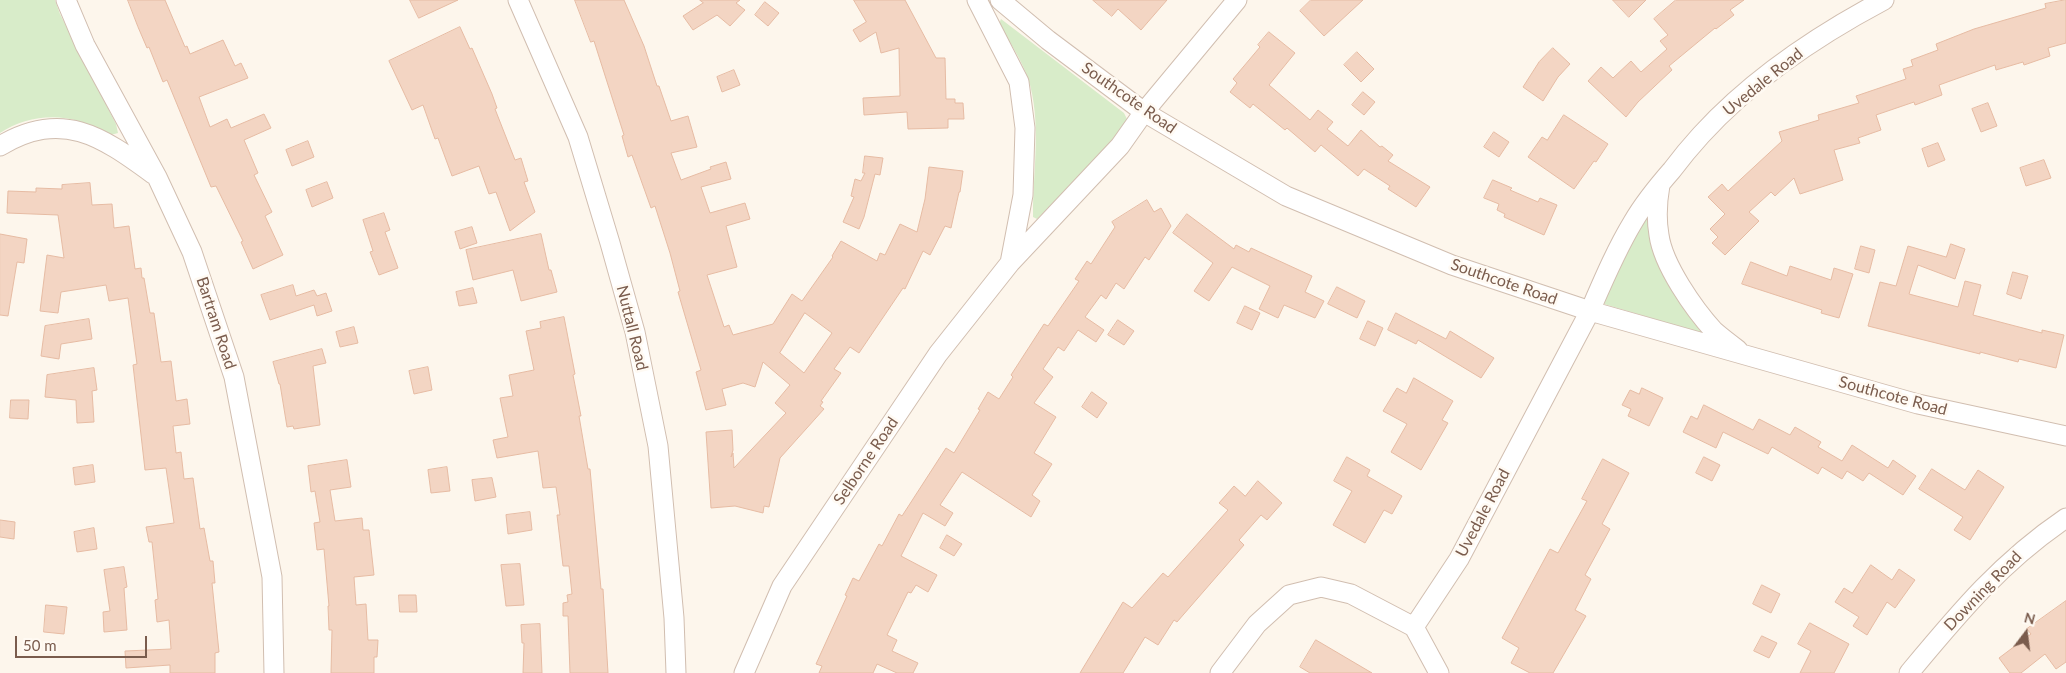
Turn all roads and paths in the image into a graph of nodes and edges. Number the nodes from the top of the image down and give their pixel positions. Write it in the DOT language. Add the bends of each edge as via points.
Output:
graph roads {
  1 [pos="66,0"];
  2 [pos="518,0"];
  3 [pos="977,0"];
  4 [pos="1000,0"];
  5 [pos="1236,0"];
  6 [pos="1884,0"];
  7 [pos="1144,112"];
  8 [pos="0,146"];
  9 [pos="157,177"];
  10 [pos="1660,185"];
  11 [pos="1010,263"];
  12 [pos="1590,311"];
  13 [pos="1743,354"];
  14 [pos="2066,436"];
  15 [pos="2066,518"];
  16 [pos="1414,627"];
  17 [pos="274,673"];
  18 [pos="676,673"];
  19 [pos="744,673"];
  20 [pos="1220,673"];
  21 [pos="1440,673"];
  22 [pos="1909,673"];
  1 -- 9 [label="street, Bartram Road" via="85,45"];
  2 -- 18 [label="street, Nuttall Road" via="578,137 635,332 658,446"];
  3 -- 11 [label="street, Selborne Road" via="1019,82 1023,110 1024,195"];
  4 -- 7 [label="street, Southcote Road"];
  5 -- 7 [label="street, Selborne Road"];
  6 -- 10 [label="street, Uvedale Road" via="1850,18 1798,53 1740,97 1701,135"];
  7 -- 11 [label="street, Selborne Road" via="1120,146"];
  7 -- 12 [label="street, Southcote Road" via="1286,196 1452,265"];
  8 -- 9 [label="street" via="18,135 37,130 55,127 76,130 127,155"];
  9 -- 17 [label="street, Bartram Road" via="192,252 234,377 272,578"];
  10 -- 12 [label="street, Uvedale Road" via="1633,221"];
  10 -- 13 [label="street" via="1656,210 1659,237 1667,259 1700,314"];
  11 -- 19 [label="street, Selborne Road" via="938,354 782,586"];
  12 -- 13 [label="street, Southcote Road"];
  12 -- 16 [label="street, Uvedale Road" via="1459,559"];
  13 -- 14 [label="street, Southcote Road" via="1918,404"];
  15 -- 22 [label="street, Downing Road" via="1999,571"];
  16 -- 20 [label="street" via="1351,594 1321,587 1289,595 1257,624"];
  16 -- 21 [label="street"];
}
